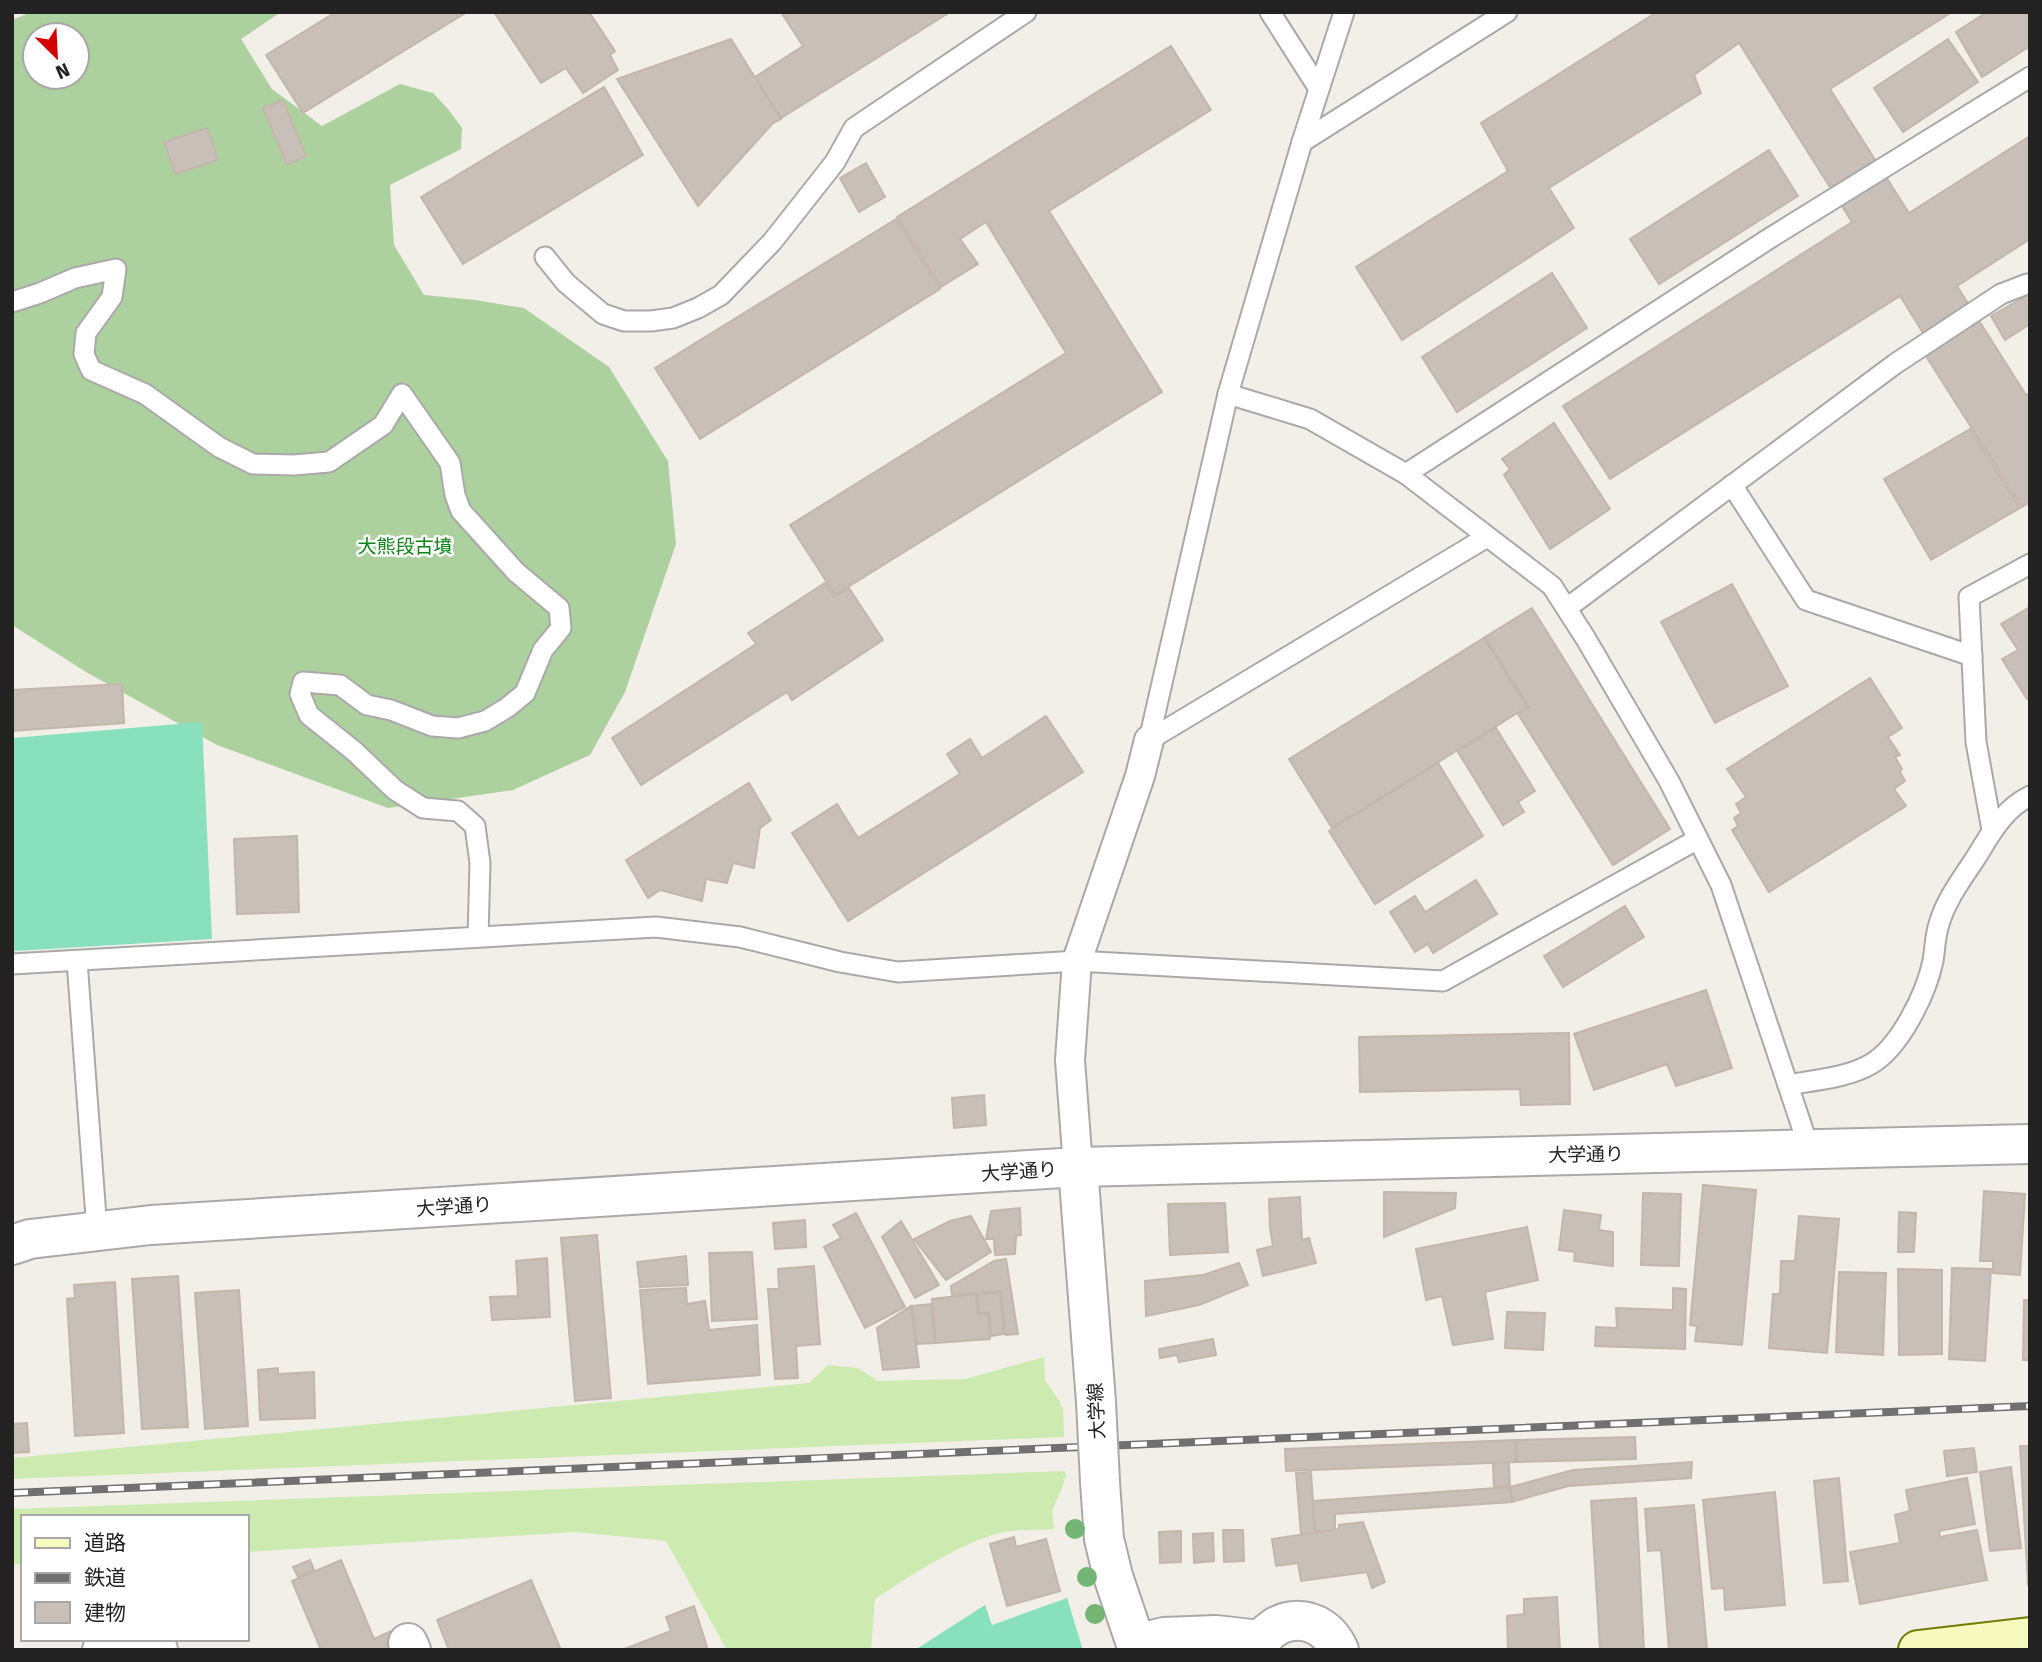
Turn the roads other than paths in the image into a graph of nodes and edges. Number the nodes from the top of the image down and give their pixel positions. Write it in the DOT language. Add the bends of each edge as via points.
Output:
graph roads {
  1 [pos="1026,12"];
  2 [pos="1270,12"];
  3 [pos="1344,12"];
  4 [pos="1507,12"];
  5 [pos="2030,77"];
  6 [pos="1320,89"];
  7 [pos="1302,142"];
  8 [pos="545,257"];
  9 [pos="2030,284"];
  10 [pos="12,302"];
  11 [pos="1228,394"];
  12 [pos="1406,474"];
  13 [pos="1732,485"];
  14 [pos="1487,537"];
  15 [pos="2030,564"];
  16 [pos="1567,608"];
  17 [pos="1972,656"];
  18 [pos="1149,740"];
  19 [pos="2030,796"];
  20 [pos="1992,830"];
  21 [pos="1698,839"];
  22 [pos="478,937"];
  23 [pos="77,961"];
  24 [pos="1077,961"];
  25 [pos="12,964"];
  26 [pos="1788,1085"];
  27 [pos="2030,1144"];
  28 [pos="1809,1148"];
  29 [pos="1078,1167"];
  30 [pos="97,1231"];
  31 [pos="12,1245"];
  32 [pos="2030,1637"];
  33 [pos="1258,1645"];
  34 [pos="1137,1647"];
  35 [pos="102,1650"];
  36 [pos="158,1650"];
  37 [pos="1339,1650"];
  38 [pos="1918,1650"];
  1 -- 8 [label="lane" via="853,128 835,162 772,242 721,295 698,309 651,321 613,318 566,283"];
  2 -- 6 [label="lane"];
  3 -- 6 [label="lane"];
  4 -- 7 [label="lane"];
  5 -- 12 [label="lane" via="1770,237"];
  6 -- 7 [label="lane"];
  7 -- 11 [label="lane"];
  9 -- 13 [label="lane" via="2001,293 1895,364"];
  10 -- 22 [label="lane" via="75,278 116,269 112,297 86,333 84,354 91,370 145,394 219,447 253,464 329,462 383,425 402,394 450,463 461,512 516,572 559,608 561,628 543,650 525,693 485,721 458,728 432,726 367,705 340,685 303,682 300,694 309,715 395,790 423,808 458,811 475,826 480,863"];
  11 -- 12 [label="lane" via="1310,419"];
  11 -- 18 [label="lane"];
  12 -- 14 [label="lane"];
  13 -- 16 [label="lane"];
  13 -- 17 [label="lane" via="1806,600"];
  14 -- 16 [label="lane" via="1552,586"];
  14 -- 18 [label="lane"];
  15 -- 17 [label="lane" via="1969,597"];
  16 -- 21 [label="lane"];
  17 -- 20 [label="lane" via="1976,742"];
  18 -- 24 [label="street"];
  19 -- 20 [label="lane" via="2018,802"];
  20 -- 26 [label="lane" via="1952,893 1938,925 1932,964 1912,1018 1894,1042 1856,1072"];
  21 -- 24 [label="lane" via="1443,981"];
  21 -- 26 [label="lane" via="1721,885"];
  22 -- 23 [label="lane"];
  22 -- 24 [label="lane" via="656,927 740,937 898,972"];
  23 -- 25 [label="lane"];
  23 -- 30 [label="lane"];
  24 -- 29 [label="street" via="1070,1060"];
  26 -- 28 [label="lane"];
  27 -- 28 [label="street, 大学通り"];
  28 -- 29 [label="street, 大学通り"];
  29 -- 30 [label="street, 大学通り"];
  29 -- 34 [label="street, 大学線, bridge" via="1104,1539"];
  30 -- 31 [label="street, 大学通り"];
  32 -- 38 [label="main road"];
  33 -- 34 [label="street" via="1216,1635 1164,1637"];
  33 -- 37 [label="street" via="1271,1629 1298,1620 1325,1629"];
  35 -- 36 [label="street" via="136,1642"];
}
